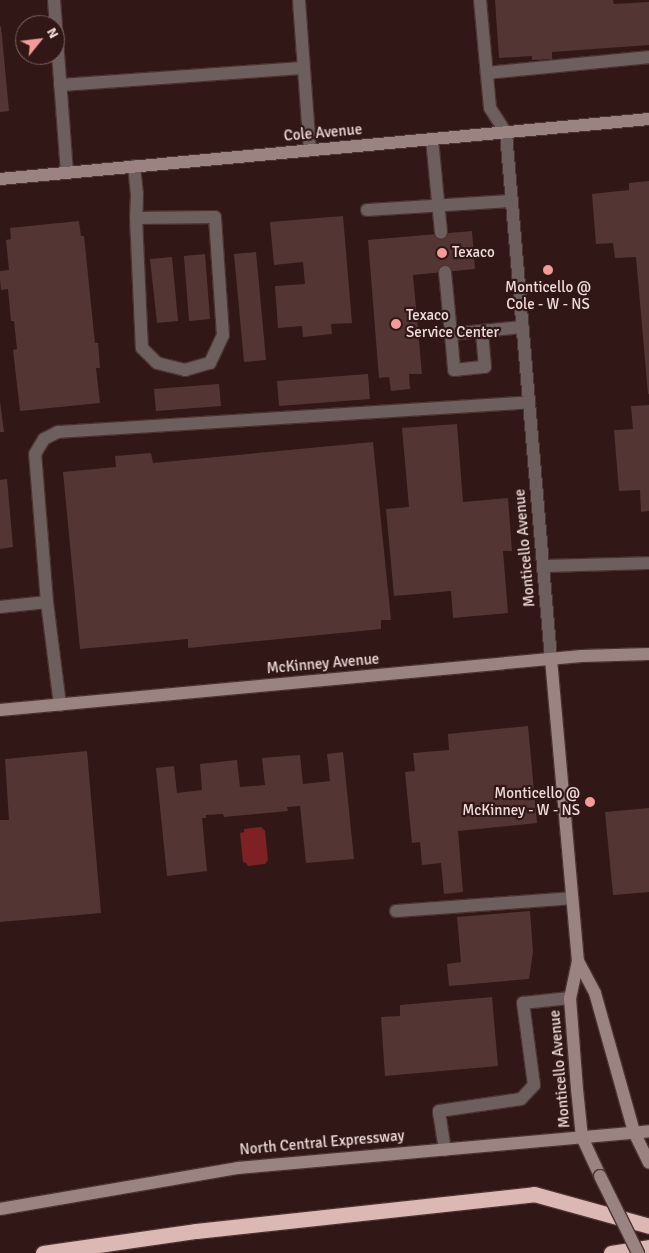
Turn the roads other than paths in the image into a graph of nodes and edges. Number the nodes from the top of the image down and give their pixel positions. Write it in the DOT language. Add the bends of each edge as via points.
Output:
graph roads {
  1 [pos="54,0"];
  2 [pos="480,0"];
  3 [pos="299,2"];
  4 [pos="649,57"];
  5 [pos="303,68"];
  6 [pos="487,72"];
  7 [pos="60,85"];
  8 [pos="649,119"];
  9 [pos="506,133"];
  10 [pos="432,139"];
  11 [pos="310,150"];
  12 [pos="134,166"];
  13 [pos="67,172"];
  14 [pos="0,179"];
  15 [pos="512,201"];
  16 [pos="438,205"];
  17 [pos="367,210"];
  18 [pos="136,218"];
  19 [pos="441,233"];
  20 [pos="445,272"];
  21 [pos="523,327"];
  22 [pos="482,332"];
  23 [pos="452,334"];
  24 [pos="529,402"];
  25 [pos="649,563"];
  26 [pos="543,566"];
  27 [pos="47,602"];
  28 [pos="0,607"];
  29 [pos="649,654"];
  30 [pos="551,659"];
  31 [pos="60,705"];
  32 [pos="0,710"];
  33 [pos="572,898"];
  34 [pos="396,912"];
  35 [pos="578,961"];
  36 [pos="570,998"];
  37 [pos="649,1131"];
  38 [pos="634,1132"];
  39 [pos="582,1137"];
  40 [pos="444,1150"];
  41 [pos="649,1163"];
  42 [pos="0,1209"];
  43 [pos="649,1226"];
  44 [pos="649,1247"];
  45 [pos="43,1253"];
  46 [pos="611,1253"];
  47 [pos="638,1253"];
  1 -- 7 [label="street"];
  2 -- 6 [label="street"];
  3 -- 5 [label="street"];
  4 -- 6 [label="street"];
  5 -- 7 [label="street"];
  5 -- 11 [label="street"];
  6 -- 9 [label="street" via="490,108"];
  7 -- 13 [label="street"];
  8 -- 9 [label="street, Cole Avenue"];
  9 -- 10 [label="street, Cole Avenue"];
  9 -- 15 [label="street, Monticello Avenue"];
  10 -- 11 [label="street, Cole Avenue"];
  10 -- 16 [label="street"];
  11 -- 12 [label="street, Cole Avenue"];
  12 -- 13 [label="street, Cole Avenue"];
  12 -- 18 [label="street"];
  13 -- 14 [label="street, Cole Avenue"];
  15 -- 16 [label="street"];
  15 -- 21 [label="street, Monticello Avenue"];
  16 -- 17 [label="street"];
  16 -- 19 [label="street"];
  18 -- 18 [label="street" via="142,348 157,363 185,370 210,363 223,335 215,216"];
  20 -- 23 [label="street"];
  21 -- 22 [label="street"];
  21 -- 24 [label="street, Monticello Avenue"];
  22 -- 23 [label="street"];
  22 -- 23 [label="street" via="485,367 454,370"];
  24 -- 26 [label="street, Monticello Avenue"];
  24 -- 27 [label="street" via="58,432 44,439 35,454"];
  25 -- 26 [label="street"];
  26 -- 30 [label="street, Monticello Avenue"];
  27 -- 28 [label="street"];
  27 -- 31 [label="street"];
  29 -- 30 [label="street, McKinney Avenue"];
  30 -- 31 [label="street, McKinney Avenue"];
  30 -- 33 [label="street, Monticello Avenue"];
  31 -- 32 [label="street, McKinney Avenue"];
  33 -- 34 [label="street"];
  33 -- 35 [label="street, Monticello Avenue"];
  35 -- 36 [label="street, Monticello Avenue"];
  35 -- 38 [label="street, Monticello Avenue" via="595,993"];
  36 -- 39 [label="street, Monticello Avenue"];
  36 -- 40 [label="street" via="523,1003 534,1085 521,1099 439,1111"];
  37 -- 38 [label="street, North Central Expressway"];
  38 -- 39 [label="street, North Central Expressway"];
  38 -- 41 [label="street, Monticello Avenue"];
  39 -- 40 [label="street, North Central Expressway"];
  39 -- 47 [label="street, Monticello Avenue, bridge"];
  40 -- 42 [label="street, North Central Expressway" via="238,1168"];
  43 -- 45 [label="highway" via="534,1194 196,1231"];
  44 -- 46 [label="highway"];
}
